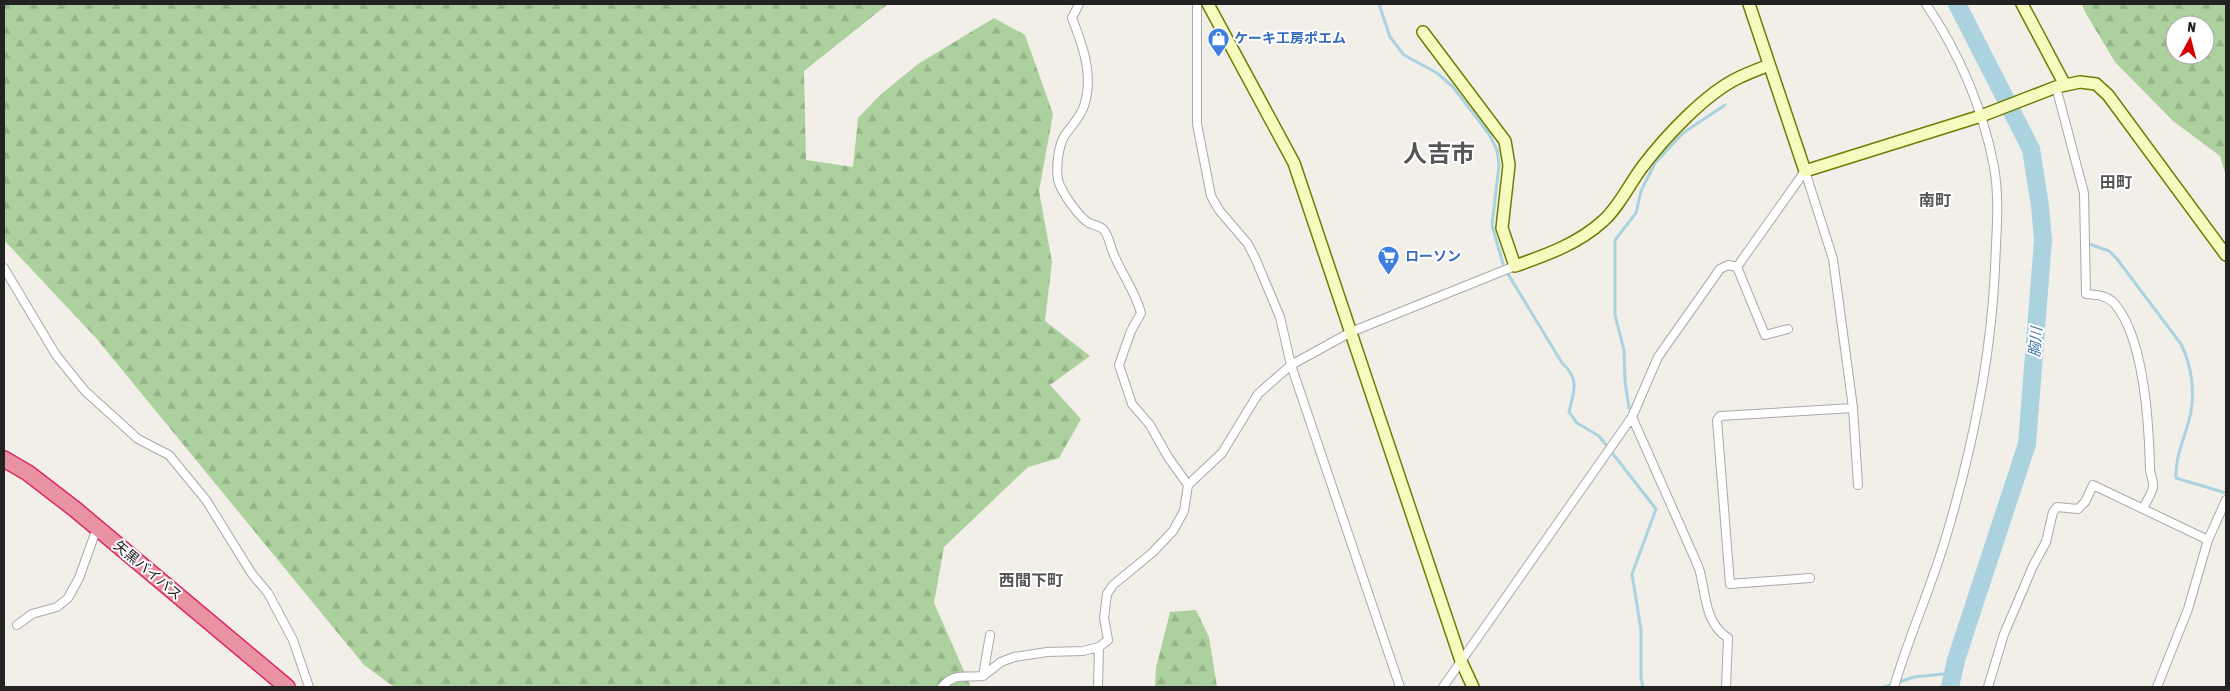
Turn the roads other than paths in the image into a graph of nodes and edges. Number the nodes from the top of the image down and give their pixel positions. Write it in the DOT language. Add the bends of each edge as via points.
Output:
graph roads {
  1 [pos="1079,4"];
  2 [pos="1197,4"];
  3 [pos="1208,4"];
  4 [pos="1749,4"];
  5 [pos="1926,4"];
  6 [pos="2022,4"];
  7 [pos="1423,32"];
  8 [pos="1770,65"];
  9 [pos="2060,86"];
  10 [pos="1984,114"];
  11 [pos="1805,171"];
  12 [pos="2226,255"];
  13 [pos="1515,266"];
  14 [pos="1737,266"];
  15 [pos="4,268"];
  16 [pos="1788,329"];
  17 [pos="1351,332"];
  18 [pos="1291,365"];
  19 [pos="1853,408"];
  20 [pos="1632,417"];
  21 [pos="4,459"];
  22 [pos="1858,485"];
  23 [pos="1188,486"];
  24 [pos="2226,500"];
  25 [pos="2143,508"];
  26 [pos="98,528"];
  27 [pos="2208,540"];
  28 [pos="1810,578"];
  29 [pos="17,625"];
  30 [pos="990,635"];
  31 [pos="1099,647"];
  32 [pos="1461,661"];
  33 [pos="984,676"];
  34 [pos="287,687"];
  35 [pos="309,687"];
  36 [pos="942,687"];
  37 [pos="1098,687"];
  38 [pos="1400,687"];
  39 [pos="1443,687"];
  40 [pos="1473,687"];
  41 [pos="1726,687"];
  42 [pos="1894,687"];
  43 [pos="1988,687"];
  44 [pos="2157,687"];
  1 -- 23 [label="street" via="1072,18 1082,43 1089,76 1084,105 1064,137 1057,168 1059,182 1078,214 1106,234 1138,301 1141,312 1119,365 1132,404 1150,425"];
  2 -- 18 [label="street" via="1197,124 1212,196 1256,260 1280,317"];
  3 -- 17 [label="street" via="1294,163"];
  4 -- 8 [label="street"];
  5 -- 10 [label="street" via="1957,57"];
  6 -- 9 [label="street"];
  7 -- 13 [label="street" via="1505,141 1509,165 1502,228"];
  8 -- 11 [label="street"];
  8 -- 13 [label="street" via="1737,78 1674,129 1653,152 1605,220 1592,231 1549,254"];
  9 -- 10 [label="street"];
  9 -- 12 [label="street" via="2080,82 2096,84 2108,95"];
  9 -- 25 [label="street" via="2084,193 2086,294 2106,296 2114,302 2131,335 2139,365 2149,430 2153,487"];
  10 -- 11 [label="street"];
  10 -- 42 [label="street" via="1997,195 1995,293 1987,358 1946,536"];
  11 -- 14 [label="street"];
  11 -- 19 [label="street" via="1833,259"];
  13 -- 17 [label="street"];
  14 -- 16 [label="street" via="1765,335"];
  14 -- 20 [label="street" via="1728,264 1720,269 1658,357"];
  15 -- 35 [label="street" via="56,355 85,392 138,439 169,455 206,500 252,574 268,593 293,640"];
  17 -- 18 [label="street"];
  17 -- 32 [label="street"];
  18 -- 23 [label="street" via="1258,394 1222,453"];
  18 -- 38 [label="street"];
  19 -- 22 [label="street"];
  19 -- 28 [label="street" via="1720,416 1717,420 1730,584"];
  20 -- 32 [label="street"];
  20 -- 41 [label="street" via="1691,550 1713,622 1728,638"];
  21 -- 26 [label="highway, 矢黒バイパス" via="28,473"];
  23 -- 31 [label="street" via="1184,511 1172,531 1107,594 1104,618 1108,640"];
  24 -- 27 [label="street"];
  25 -- 27 [label="street"];
  25 -- 43 [label="street" via="2093,485 2078,509 2057,507 2046,542 2004,634"];
  26 -- 29 [label="street" via="68,598 57,607 32,614"];
  26 -- 34 [label="highway, 矢黒バイパス"];
  27 -- 44 [label="street" via="2188,609"];
  30 -- 33 [label="street"];
  31 -- 33 [label="street" via="1083,652 1047,652 1014,657 1001,662"];
  31 -- 37 [label="street"];
  32 -- 39 [label="street"];
  32 -- 40 [label="street"];
  33 -- 36 [label="street" via="958,676 948,679"];
}
